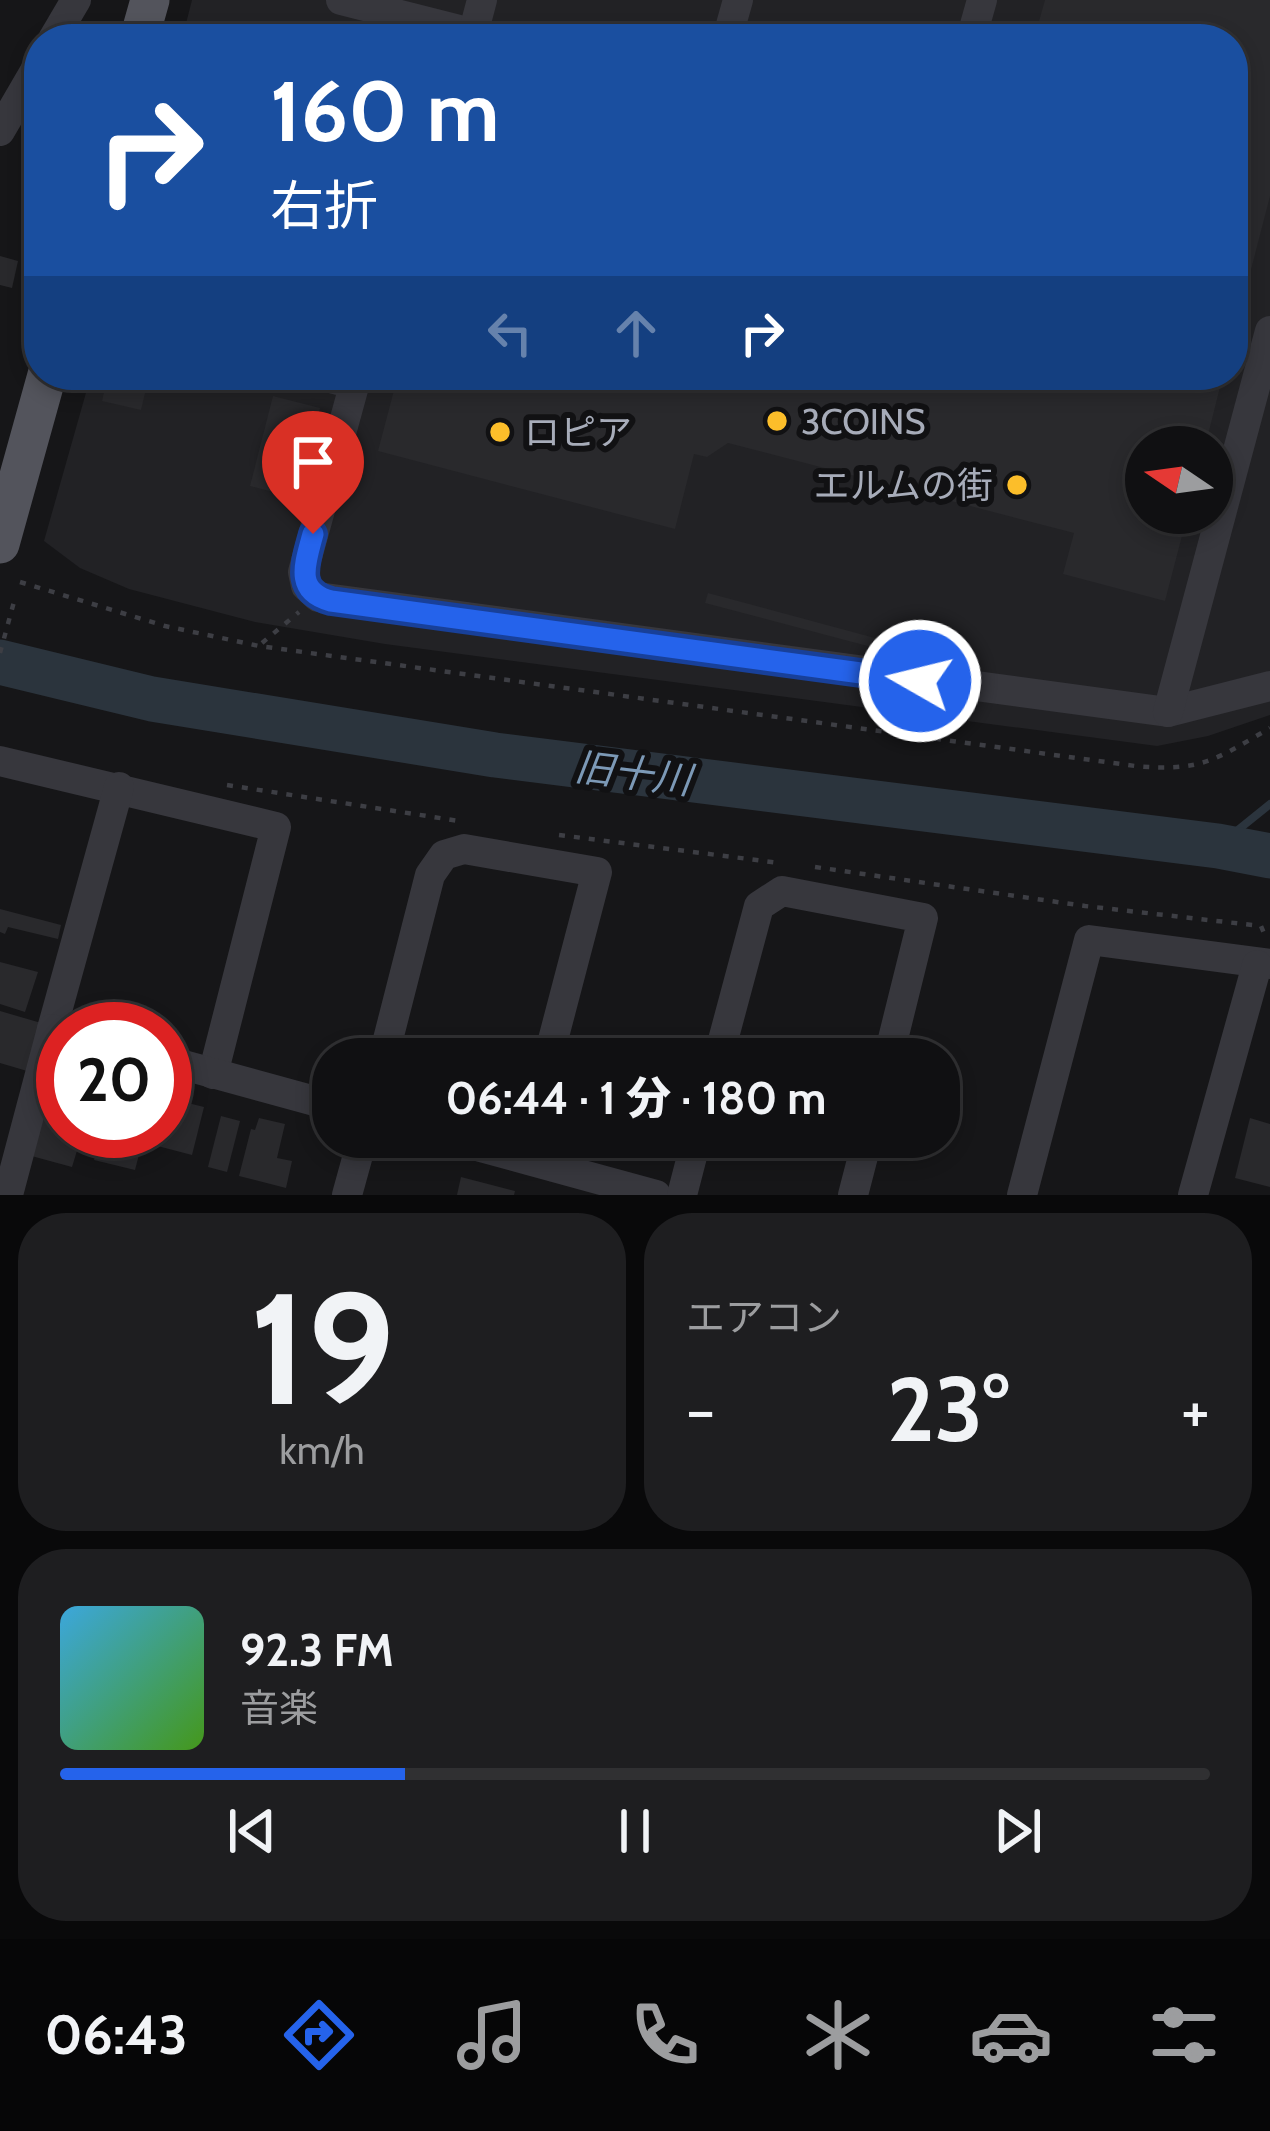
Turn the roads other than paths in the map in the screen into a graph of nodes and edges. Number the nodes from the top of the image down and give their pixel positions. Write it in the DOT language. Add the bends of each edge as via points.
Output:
graph roads {
  1 [pos="341,0"];
  2 [pos="427,24"];
  3 [pos="24,90"];
  4 [pos="0,131"];
  5 [pos="1270,331"];
  6 [pos="43,390"];
  7 [pos="353,390"];
  8 [pos="0,544"];
  9 [pos="1270,686"];
  10 [pos="1168,712"];
  11 [pos="0,761"];
  12 [pos="119,787"];
  13 [pos="1266,959"];
  14 [pos="65,1002"];
  15 [pos="388,1038"];
  16 [pos="554,1038"];
  17 [pos="724,1038"];
  18 [pos="893,1038"];
  19 [pos="192,1068"];
  20 [pos="213,1074"];
  21 [pos="312,1100"];
  22 [pos="36,1104"];
  23 [pos="357,1158"];
  24 [pos="551,1158"];
  25 [pos="692,1158"];
  26 [pos="863,1158"];
  27 [pos="10,1192"];
  28 [pos="347,1195"];
  29 [pos="656,1195"];
  30 [pos="682,1195"];
  31 [pos="853,1195"];
  32 [pos="1022,1195"];
  33 [pos="1193,1195"];
  1 -- 2 [label="street"];
  3 -- 4 [label="street"];
  5 -- 10 [label="street"];
  6 -- 8 [label="main road"];
  7 -- 10 [label="street" via="303,572 318,597"];
  9 -- 10 [label="street"];
  11 -- 12 [label="street"];
  12 -- 14 [label="street"];
  12 -- 20 [label="street" via="276,826"];
  13 -- 32 [label="street" via="1089,940"];
  13 -- 33 [label="street"];
  15 -- 16 [label="street" via="430,874 444,855 464,849 597,872"];
  17 -- 18 [label="street" via="759,906 782,891 923,918"];
  19 -- 20 [label="street"];
  20 -- 21 [label="street"];
  22 -- 27 [label="street"];
  23 -- 28 [label="street"];
  24 -- 29 [label="street"];
  25 -- 30 [label="street"];
  26 -- 31 [label="street"];
}
